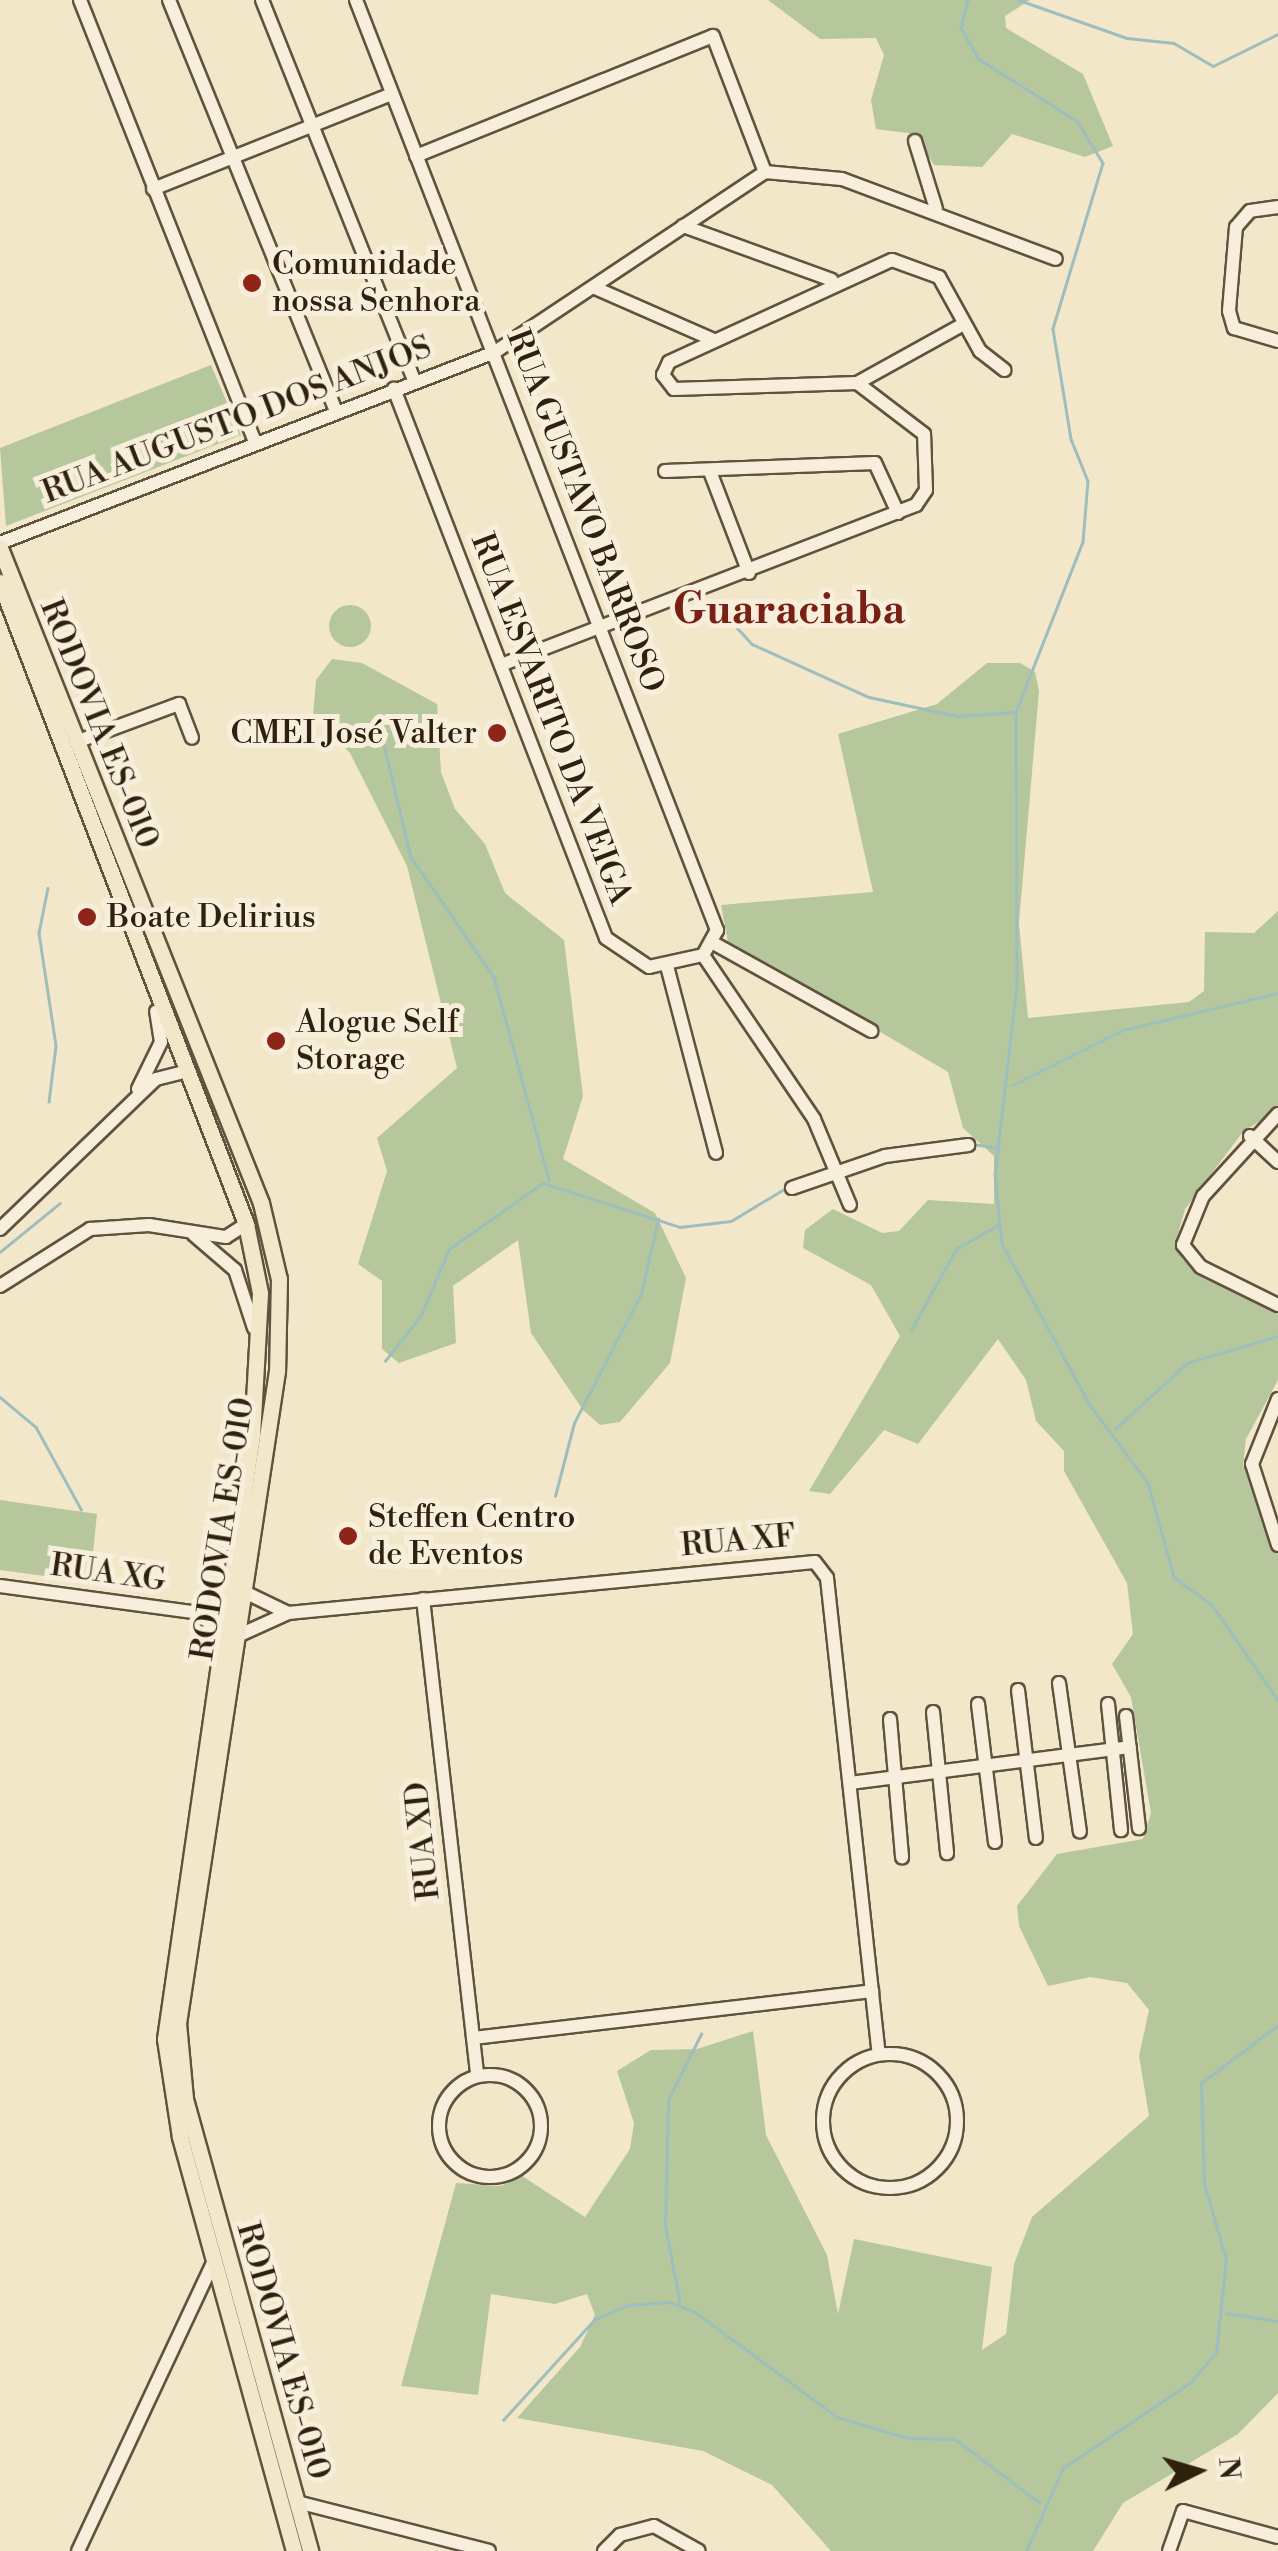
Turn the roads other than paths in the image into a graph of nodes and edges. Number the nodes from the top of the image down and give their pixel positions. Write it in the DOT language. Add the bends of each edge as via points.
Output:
graph roads {
  1 [pos="80,0"];
  2 [pos="169,0"];
  3 [pos="262,0"];
  4 [pos="356,0"];
  5 [pos="392,94"];
  6 [pos="310,127"];
  7 [pos="916,141"];
  8 [pos="416,156"];
  9 [pos="230,159"];
  10 [pos="765,172"];
  11 [pos="153,190"];
  12 [pos="1278,207"];
  13 [pos="936,209"];
  14 [pos="683,226"];
  15 [pos="1056,259"];
  16 [pos="832,280"];
  17 [pos="594,288"];
  18 [pos="962,325"];
  19 [pos="712,339"];
  20 [pos="1278,341"];
  21 [pos="495,352"];
  22 [pos="1004,370"];
  23 [pos="415,382"];
  24 [pos="857,383"];
  25 [pos="394,389"];
  26 [pos="336,412"];
  27 [pos="254,439"];
  28 [pos="665,472"];
  29 [pos="711,474"];
  30 [pos="898,512"];
  31 [pos="0,546"];
  32 [pos="749,573"];
  33 [pos="0,582"];
  34 [pos="601,628"];
  35 [pos="502,666"];
  36 [pos="192,738"];
  37 [pos="76,742"];
  38 [pos="716,937"];
  39 [pos="140,945"];
  40 [pos="703,955"];
  41 [pos="667,966"];
  42 [pos="870,1031"];
  43 [pos="188,1070"];
  44 [pos="214,1086"];
  45 [pos="121,1110"];
  46 [pos="1278,1114"];
  47 [pos="1250,1136"];
  48 [pos="968,1146"];
  49 [pos="716,1153"];
  50 [pos="1278,1162"];
  51 [pos="839,1175"];
  52 [pos="792,1188"];
  53 [pos="261,1203"];
  54 [pos="850,1205"];
  55 [pos="246,1224"];
  56 [pos="0,1228"];
  57 [pos="192,1234"];
  58 [pos="0,1286"];
  59 [pos="1278,1305"];
  60 [pos="1276,1404"];
  61 [pos="252,1436"];
  62 [pos="1278,1546"];
  63 [pos="0,1586"];
  64 [pos="241,1587"];
  65 [pos="423,1599"];
  66 [pos="288,1612"];
  67 [pos="208,1614"];
  68 [pos="248,1627"];
  69 [pos="226,1637"];
  70 [pos="1059,1683"];
  71 [pos="1018,1690"];
  72 [pos="978,1704"];
  73 [pos="1108,1704"];
  74 [pos="934,1712"];
  75 [pos="1126,1716"];
  76 [pos="890,1719"];
  77 [pos="1130,1747"];
  78 [pos="1113,1748"];
  79 [pos="1070,1753"];
  80 [pos="1027,1759"];
  81 [pos="984,1764"];
  82 [pos="940,1770"];
  83 [pos="896,1776"];
  84 [pos="850,1783"];
  85 [pos="1139,1828"];
  86 [pos="1121,1830"];
  87 [pos="1080,1832"];
  88 [pos="1036,1838"];
  89 [pos="995,1842"];
  90 [pos="947,1853"];
  91 [pos="902,1857"];
  92 [pos="872,1990"];
  93 [pos="472,2038"];
  94 [pos="879,2054"];
  95 [pos="477,2076"];
  96 [pos="214,2261"];
  97 [pos="296,2502"];
  98 [pos="1278,2537"];
  99 [pos="78,2551"];
  100 [pos="294,2551"];
  101 [pos="310,2551"];
  102 [pos="489,2551"];
  103 [pos="604,2551"];
  104 [pos="698,2551"];
  105 [pos="1169,2551"];
  106 [pos="1276,2551"];
  1 -- 11 [label="street"];
  2 -- 9 [label="street"];
  3 -- 6 [label="street"];
  4 -- 5 [label="street, RUA GUSTAVO BARROSO"];
  5 -- 6 [label="street"];
  5 -- 8 [label="street, RUA GUSTAVO BARROSO"];
  6 -- 9 [label="street"];
  6 -- 23 [label="street"];
  7 -- 13 [label="street"];
  8 -- 10 [label="street" via="713,36"];
  8 -- 21 [label="street, RUA GUSTAVO BARROSO"];
  9 -- 11 [label="street"];
  9 -- 26 [label="street"];
  10 -- 13 [label="street" via="842,179"];
  10 -- 14 [label="street, RUA AUGUSTO DOS ANJOS"];
  11 -- 27 [label="street"];
  12 -- 20 [label="street" via="1250,211 1236,227 1229,311 1234,328"];
  13 -- 15 [label="street"];
  14 -- 16 [label="street"];
  14 -- 17 [label="street, RUA AUGUSTO DOS ANJOS"];
  16 -- 18 [label="street" via="873,262 920,266 954,296"];
  16 -- 19 [label="street"];
  17 -- 19 [label="street"];
  17 -- 21 [label="street, RUA AUGUSTO DOS ANJOS"];
  18 -- 22 [label="street"];
  18 -- 24 [label="street"];
  19 -- 24 [label="street" via="668,362 663,375 674,389"];
  21 -- 23 [label="street, RUA AUGUSTO DOS ANJOS"];
  21 -- 34 [label="street, RUA GUSTAVO BARROSO"];
  23 -- 25 [label="street, RUA AUGUSTO DOS ANJOS"];
  24 -- 30 [label="street" via="924,434 932,452 916,506"];
  25 -- 26 [label="street, RUA AUGUSTO DOS ANJOS"];
  25 -- 35 [label="street, RUA ESVARITO DA VEIGA"];
  26 -- 27 [label="street, RUA AUGUSTO DOS ANJOS"];
  27 -- 31 [label="street, RUA AUGUSTO DOS ANJOS"];
  28 -- 29 [label="street"];
  29 -- 30 [label="street" via="875,463"];
  29 -- 32 [label="street"];
  30 -- 32 [label="street"];
  31 -- 37 [label="main road, RODOVIA ES-010"];
  32 -- 34 [label="street"];
  33 -- 39 [label="main road, RODOVIA ES-010"];
  34 -- 35 [label="street"];
  34 -- 38 [label="street, RUA GUSTAVO BARROSO"];
  35 -- 41 [label="street, RUA ESVARITO DA VEIGA" via="606,938 638,964"];
  36 -- 37 [label="street" via="179,704"];
  37 -- 44 [label="main road, RODOVIA ES-010"];
  38 -- 40 [label="street"];
  38 -- 42 [label="street"];
  39 -- 43 [label="main road, RODOVIA ES-010"];
  39 -- 45 [label="street" via="161,1042"];
  40 -- 41 [label="street"];
  40 -- 51 [label="street" via="826,1144"];
  41 -- 49 [label="street"];
  43 -- 44 [label="main road"];
  43 -- 45 [label="street" via="156,1079"];
  43 -- 55 [label="main road, RODOVIA ES-010"];
  44 -- 53 [label="main road, RODOVIA ES-010"];
  45 -- 56 [label="street"];
  46 -- 47 [label="street"];
  47 -- 50 [label="street"];
  47 -- 59 [label="street" via="1203,1196 1183,1245 1201,1267"];
  48 -- 51 [label="street" via="885,1156"];
  51 -- 52 [label="street"];
  51 -- 54 [label="street"];
  53 -- 55 [label="main road"];
  53 -- 64 [label="main road, RODOVIA ES-010" via="279,1280 280,1344"];
  55 -- 57 [label="street" via="226,1237"];
  55 -- 61 [label="main road, RODOVIA ES-010" via="262,1325"];
  57 -- 58 [label="street" via="149,1224 90,1229"];
  57 -- 61 [label="street" via="246,1291"];
  60 -- 62 [label="street" via="1252,1464"];
  61 -- 64 [label="main road, RODOVIA ES-010"];
  63 -- 67 [label="street, RUA XG"];
  64 -- 66 [label="street"];
  64 -- 67 [label="street, RUA XG"];
  64 -- 68 [label="street"];
  64 -- 69 [label="main road, RODOVIA ES-010"];
  65 -- 66 [label="street, RUA XF"];
  65 -- 84 [label="street, RUA XF" via="815,1562 826,1578"];
  65 -- 93 [label="street, RUA XD"];
  66 -- 68 [label="street, RUA XF"];
  67 -- 69 [label="street, RUA XG"];
  68 -- 69 [label="street, RUA XF"];
  69 -- 96 [label="main road, RODOVIA ES-010" via="164,2016 170,2092"];
  69 -- 97 [label="main road, RODOVIA ES-010" via="178,2023 185,2100"];
  70 -- 79 [label="street"];
  71 -- 80 [label="street"];
  72 -- 81 [label="street"];
  73 -- 78 [label="street"];
  74 -- 82 [label="street"];
  75 -- 77 [label="street"];
  76 -- 83 [label="street"];
  77 -- 78 [label="street"];
  77 -- 85 [label="street"];
  78 -- 79 [label="street"];
  78 -- 86 [label="street"];
  79 -- 80 [label="street"];
  79 -- 87 [label="street"];
  80 -- 81 [label="street"];
  80 -- 88 [label="street"];
  81 -- 82 [label="street"];
  81 -- 89 [label="street"];
  82 -- 83 [label="street"];
  82 -- 90 [label="street"];
  83 -- 84 [label="street"];
  83 -- 91 [label="street"];
  84 -- 92 [label="street, RUA XF"];
  92 -- 93 [label="street"];
  92 -- 94 [label="street, RUA XF"];
  93 -- 95 [label="street, RUA XD"];
  94 -- 94 [label="street" via="834,2083 824,2136 856,2180 909,2186 940,2166 957,2115 931,2068"];
  95 -- 95 [label="street" via="456,2086 438,2127 458,2167 502,2176 536,2148 538,2114 521,2085"];
  96 -- 99 [label="street"];
  96 -- 100 [label="main road, RODOVIA ES-010"];
  97 -- 101 [label="main road, RODOVIA ES-010"];
  97 -- 102 [label="street"];
  98 -- 105 [label="street" via="1184,2511"];
  98 -- 106 [label="street"];
  103 -- 104 [label="street" via="620,2534 654,2526"];
}
